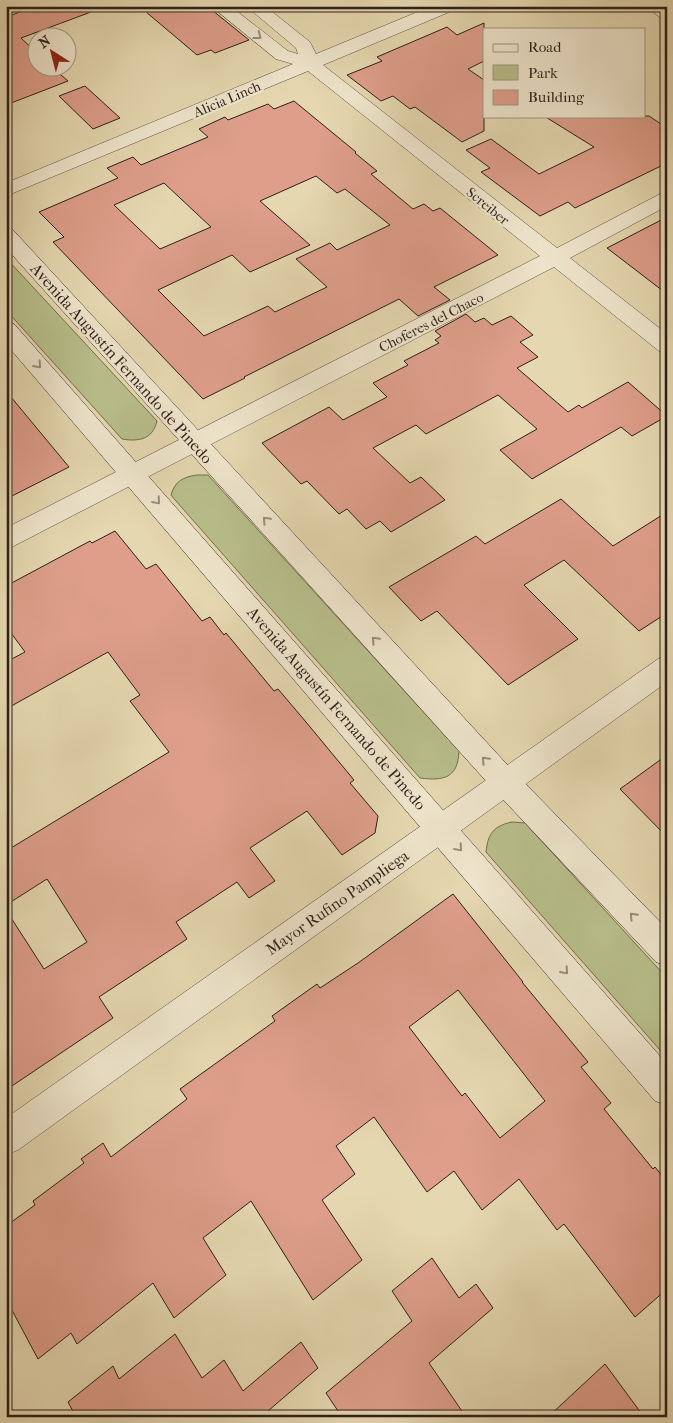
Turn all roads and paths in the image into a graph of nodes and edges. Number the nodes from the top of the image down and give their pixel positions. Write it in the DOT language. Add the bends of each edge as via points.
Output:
graph roads {
  1 [pos="219,6"];
  2 [pos="254,6"];
  3 [pos="448,6"];
  4 [pos="654,6"];
  5 [pos="667,14"];
  6 [pos="311,64"];
  7 [pos="6,190"];
  8 [pos="667,198"];
  9 [pos="6,236"];
  10 [pos="554,258"];
  11 [pos="6,329"];
  12 [pos="667,346"];
  13 [pos="195,444"];
  14 [pos="135,475"];
  15 [pos="6,540"];
  16 [pos="667,667"];
  17 [pos="505,782"];
  18 [pos="441,828"];
  19 [pos="667,951"];
  20 [pos="667,1088"];
  21 [pos="6,1138"];
  1 -- 6 [label="street, Screiber, one-way" via="282,55"];
  2 -- 6 [label="street, Screiber" via="304,46"];
  3 -- 6 [label="street, Alicia Linch"];
  4 -- 5 [label="street"];
  6 -- 7 [label="street, Alicia Linch"];
  6 -- 10 [label="street, Screiber"];
  8 -- 10 [label="street, Choferes del Chaco"];
  9 -- 13 [label="street, Avenida Augustín Fernando de Pinedo"];
  10 -- 12 [label="street, Screiber"];
  10 -- 13 [label="street, Choferes del Chaco"];
  11 -- 14 [label="street, Avenida Augustín Fernando de Pinedo, one-way"];
  13 -- 14 [label="street, Choferes del Chaco"];
  17 -- 13 [label="street, Avenida Augustín Fernando de Pinedo, one-way"];
  14 -- 15 [label="street, Choferes del Chaco"];
  14 -- 18 [label="street, Avenida Augustín Fernando de Pinedo, one-way"];
  16 -- 17 [label="street, Mayor Rufino Pampliega"];
  17 -- 18 [label="street, Mayor Rufino Pampliega"];
  19 -- 17 [label="street, Avenida Augustín Fernando de Pinedo, one-way"];
  18 -- 20 [label="street, Avenida Augustín Fernando de Pinedo, one-way"];
  18 -- 21 [label="street, Mayor Rufino Pampliega"];
}
